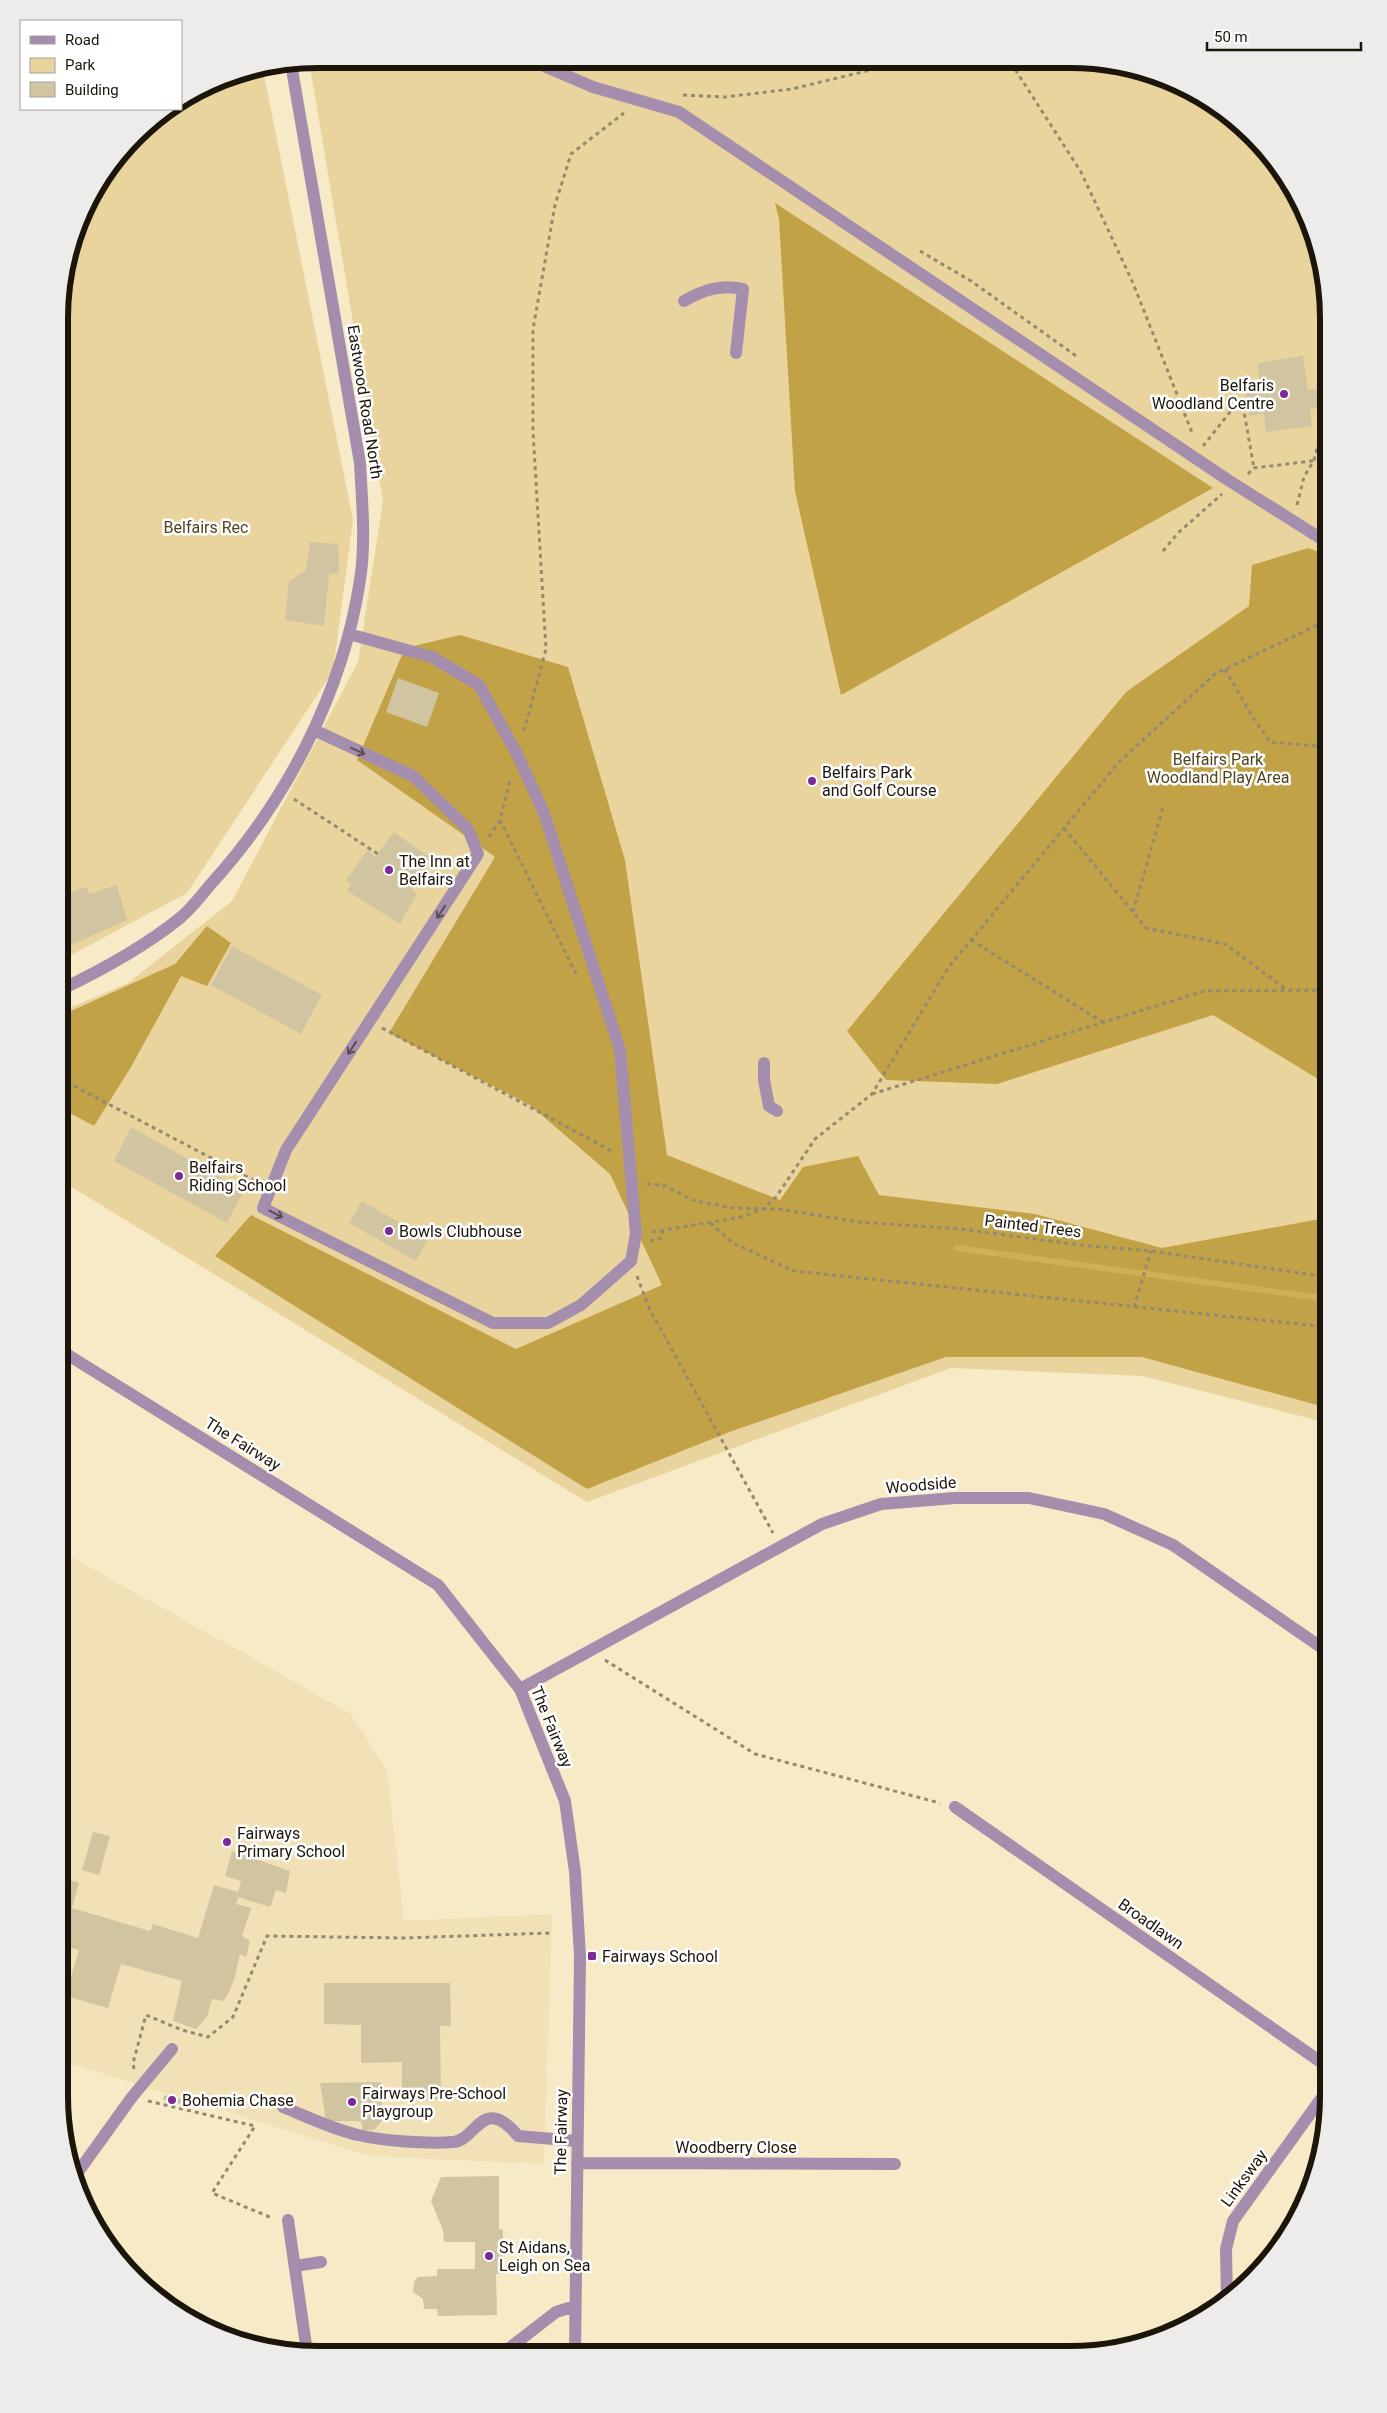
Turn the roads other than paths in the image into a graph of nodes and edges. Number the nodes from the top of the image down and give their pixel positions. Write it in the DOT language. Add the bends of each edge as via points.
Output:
graph roads {
  1 [pos="549,68"];
  2 [pos="292,69"];
  3 [pos="684,301"];
  4 [pos="736,353"];
  5 [pos="1320,537"];
  6 [pos="349,634"];
  7 [pos="314,730"];
  8 [pos="67,987"];
  9 [pos="764,1063"];
  10 [pos="777,1111"];
  11 [pos="67,1357"];
  12 [pos="1320,1646"];
  13 [pos="520,1689"];
  14 [pos="955,1807"];
  15 [pos="172,2049"];
  16 [pos="1320,2061"];
  17 [pos="1320,2101"];
  18 [pos="283,2107"];
  19 [pos="577,2140"];
  20 [pos="577,2162"];
  21 [pos="894,2164"];
  22 [pos="79,2170"];
  23 [pos="288,2220"];
  24 [pos="322,2262"];
  25 [pos="295,2266"];
  26 [pos="1227,2290"];
  27 [pos="575,2306"];
  28 [pos="306,2345"];
  29 [pos="512,2346"];
  30 [pos="575,2346"];
  1 -- 5 [label="street" via="593,87 679,112"];
  2 -- 6 [label="street, Eastwood Road North" via="360,464 363,521 360,580"];
  3 -- 4 [label="street" via="714,288 730,286 743,289"];
  6 -- 7 [label="street, Eastwood Road North"];
  7 -- 6 [label="street, one-way" via="412,776 468,829 478,854 286,1150 264,1208 493,1323 548,1322 580,1305 631,1261 636,1234 620,1050 544,813 517,754 479,685 432,657"];
  7 -- 8 [label="street, Eastwood Road North" via="281,791 234,860 180,918 114,964"];
  9 -- 10 [label="street" via="769,1106"];
  11 -- 13 [label="street, The Fairway" via="438,1585"];
  12 -- 13 [label="street, Woodside" via="1173,1545 1104,1514 1029,1498 956,1498 881,1504 822,1524"];
  13 -- 19 [label="street, The Fairway" via="564,1801 575,1872 580,1956"];
  14 -- 16 [label="street, Broadlawn"];
  15 -- 22 [label="street" via="132,2097"];
  17 -- 26 [label="street, Linksway" via="1232,2222 1226,2249"];
  18 -- 19 [label="street" via="329,2126 368,2136 439,2144 459,2142 478,2123 492,2118 508,2124 518,2136"];
  19 -- 20 [label="street, The Fairway"];
  20 -- 21 [label="street, Woodberry Close"];
  20 -- 27 [label="street, The Fairway"];
  23 -- 25 [label="street"];
  24 -- 25 [label="street"];
  25 -- 28 [label="street"];
  27 -- 29 [label="street" via="556,2312"];
  27 -- 30 [label="street, The Fairway"];
}
